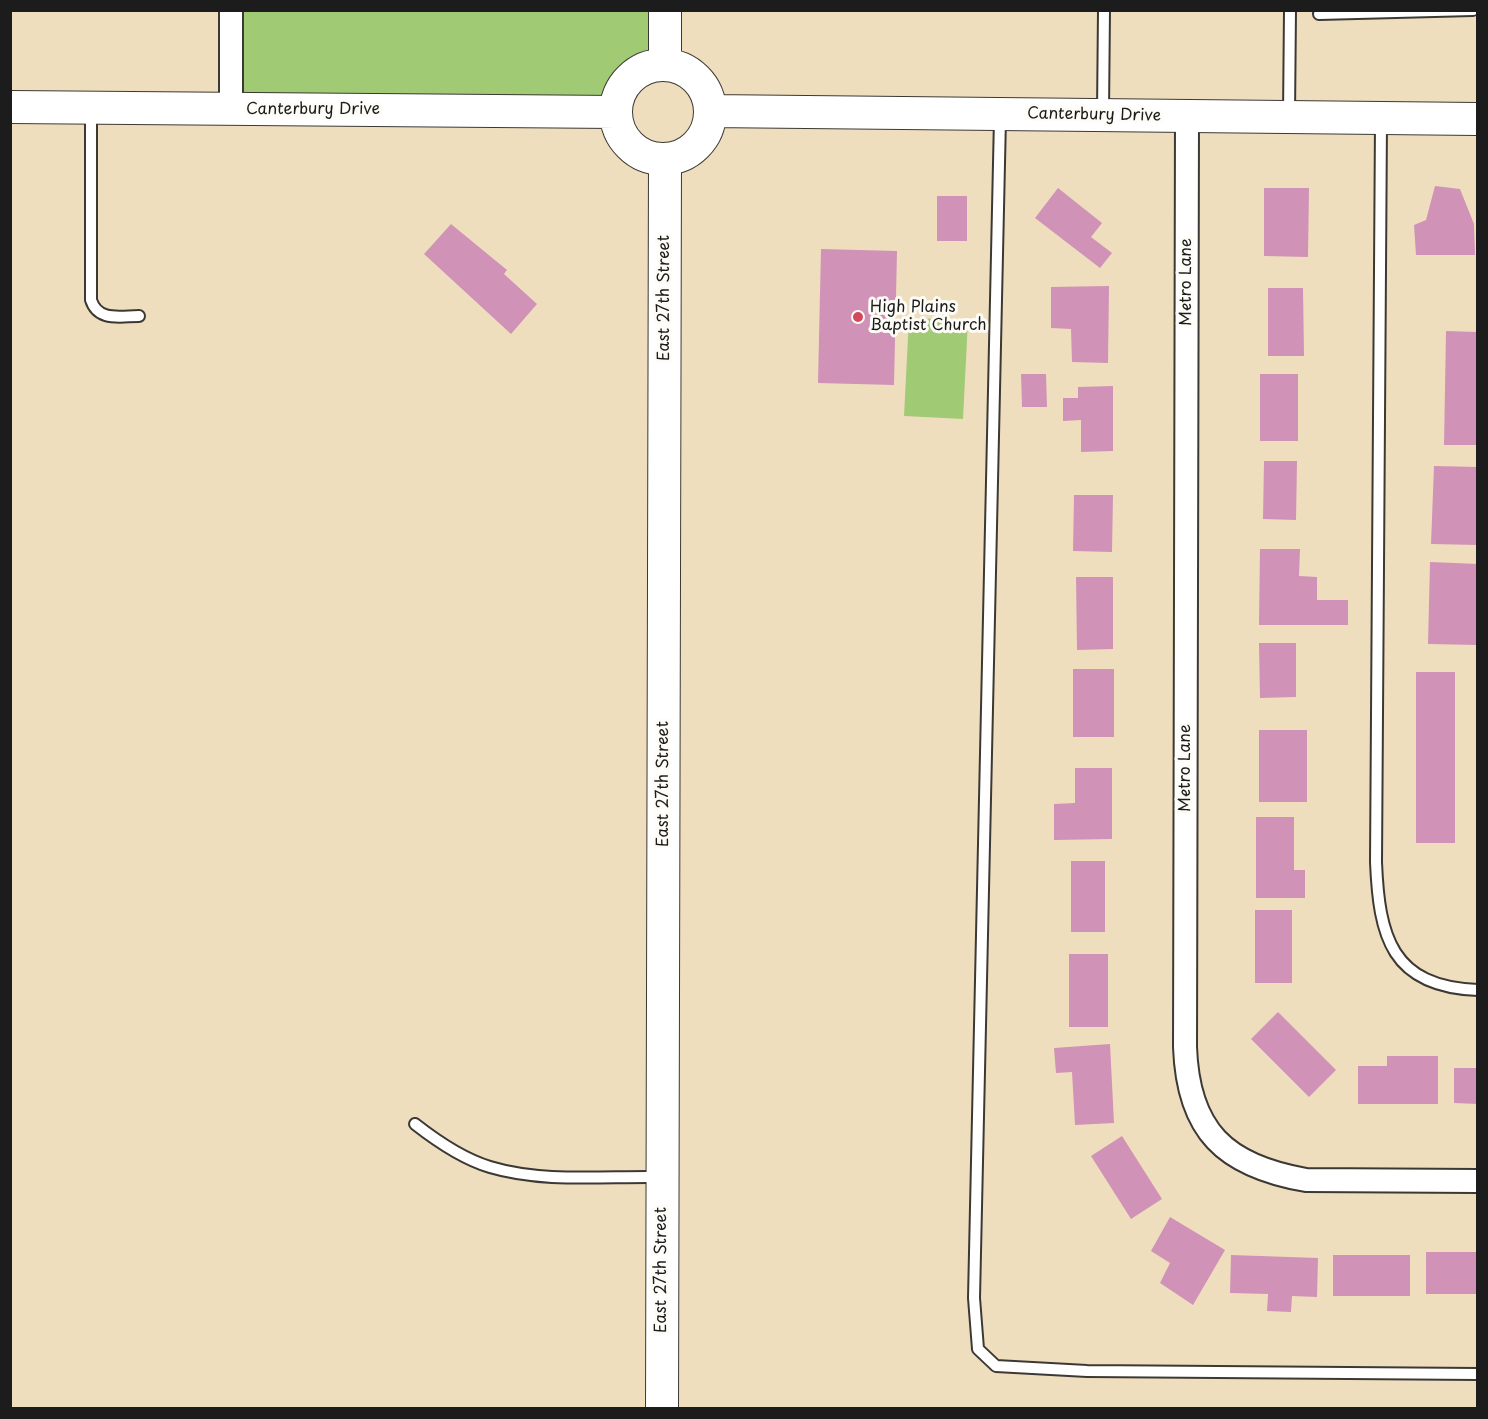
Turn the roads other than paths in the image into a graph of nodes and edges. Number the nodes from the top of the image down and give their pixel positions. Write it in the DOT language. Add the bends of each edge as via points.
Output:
graph roads {
  1 [pos="231,10"];
  2 [pos="665,10"];
  3 [pos="1104,10"];
  4 [pos="1290,10"];
  5 [pos="1473,10"];
  6 [pos="1319,14"];
  7 [pos="665,65"];
  8 [pos="10,107"];
  9 [pos="91,108"];
  10 [pos="231,109"];
  11 [pos="710,111"];
  12 [pos="616,112"];
  13 [pos="1000,114"];
  14 [pos="1103,116"];
  15 [pos="1188,116"];
  16 [pos="1290,117"];
  17 [pos="1381,118"];
  18 [pos="1478,119"];
  19 [pos="665,159"];
  20 [pos="139,316"];
  21 [pos="1478,990"];
  22 [pos="415,1124"];
  23 [pos="663,1178"];
  24 [pos="1478,1181"];
  25 [pos="1478,1374"];
  26 [pos="662,1408"];
  1 -- 10 [label="street"];
  2 -- 7 [label="main road"];
  3 -- 14 [label="lane"];
  4 -- 16 [label="lane"];
  5 -- 6 [label="lane"];
  7 -- 11 [label="main road" via="697,79 708,97"];
  7 -- 12 [label="main road" via="644,70 626,83"];
  8 -- 9 [label="main road, Canterbury Drive"];
  9 -- 10 [label="main road, Canterbury Drive"];
  9 -- 20 [label="lane" via="91,300 105,316"];
  10 -- 12 [label="main road, Canterbury Drive"];
  11 -- 13 [label="main road, Canterbury Drive"];
  11 -- 19 [label="main road" via="709,125 694,148"];
  12 -- 19 [label="main road" via="627,142 639,153"];
  13 -- 14 [label="main road, Canterbury Drive"];
  13 -- 25 [label="lane" via="974,1298 978,1349 996,1366 1087,1371"];
  14 -- 15 [label="main road, Canterbury Drive"];
  15 -- 16 [label="main road, Canterbury Drive"];
  15 -- 24 [label="street, Metro Lane" via="1185,1047 1192,1098 1215,1141 1257,1168 1281,1176 1306,1180"];
  16 -- 17 [label="main road, Canterbury Drive"];
  17 -- 18 [label="main road, Canterbury Drive"];
  17 -- 21 [label="lane" via="1378,907 1390,945 1410,970 1449,987"];
  19 -- 23 [label="main road, East 27th Street"];
  22 -- 23 [label="lane" via="441,1144 490,1167 536,1175"];
  23 -- 26 [label="main road, East 27th Street"];
}
